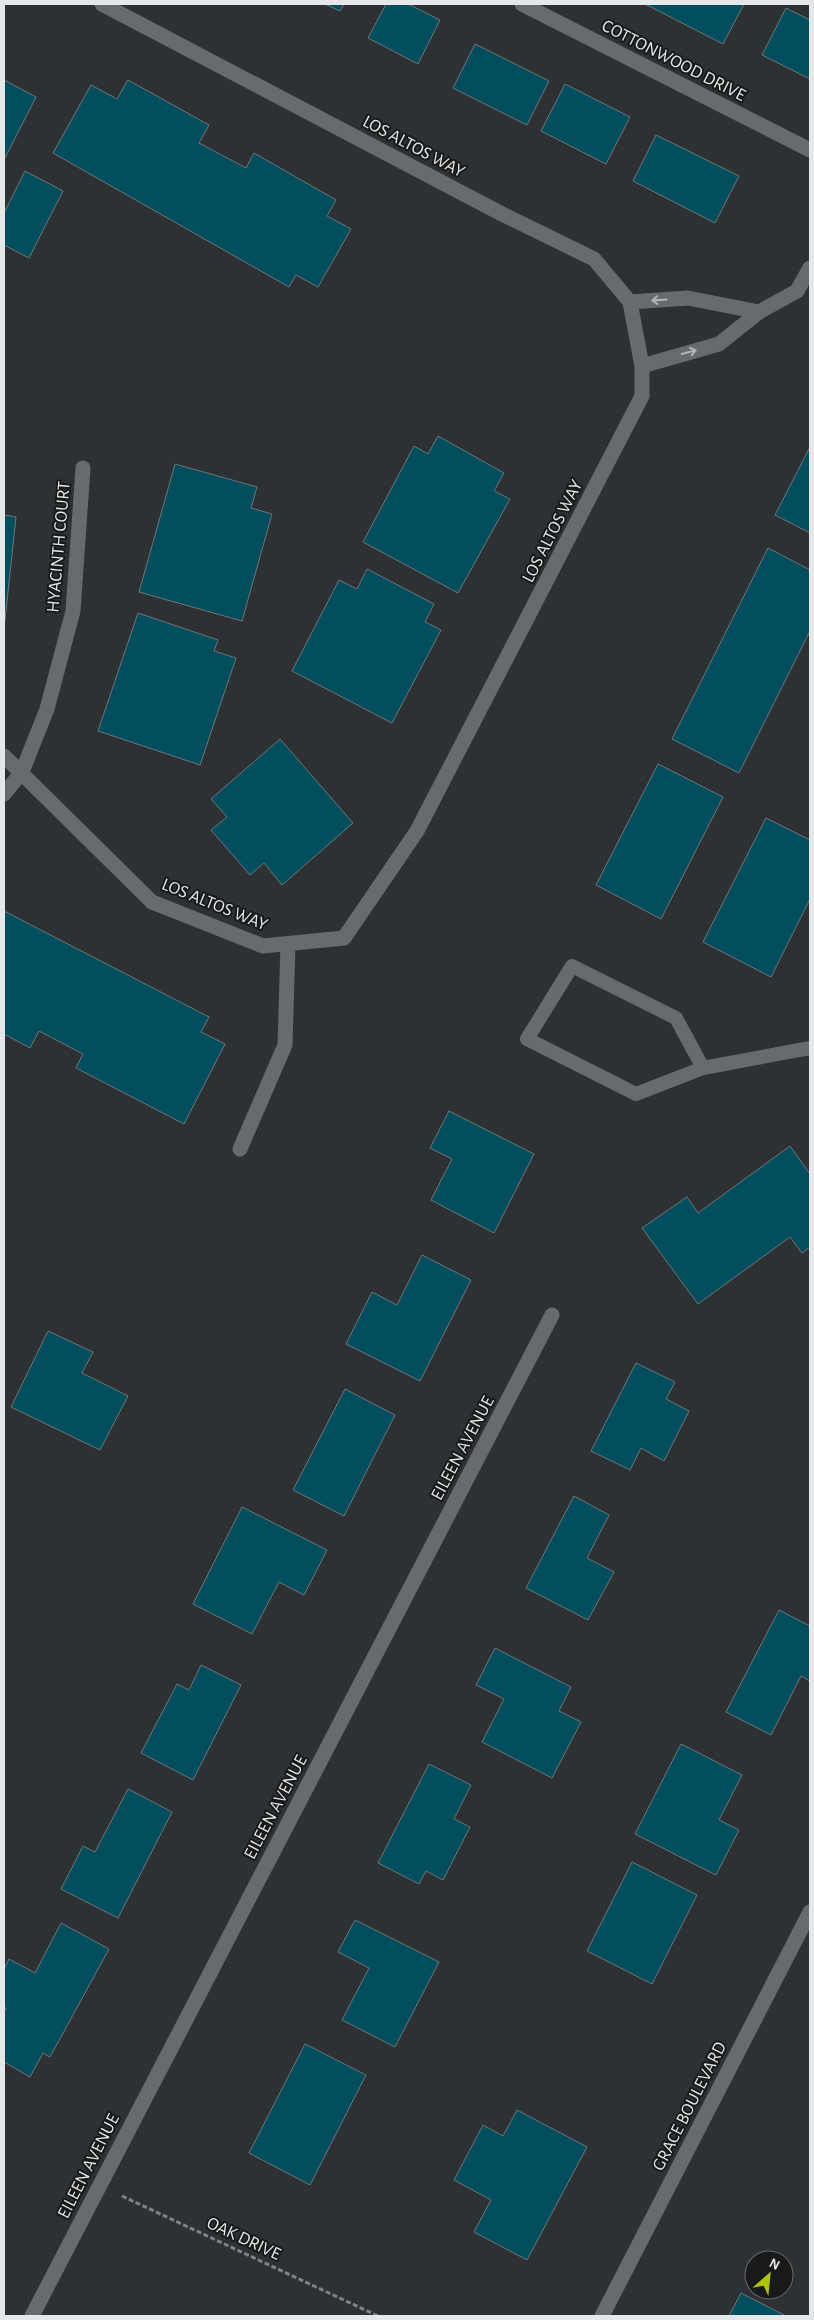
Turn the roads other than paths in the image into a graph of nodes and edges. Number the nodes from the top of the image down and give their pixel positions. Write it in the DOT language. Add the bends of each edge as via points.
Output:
graph roads {
  1 [pos="102,4"];
  2 [pos="522,4"];
  3 [pos="810,150"];
  4 [pos="810,268"];
  5 [pos="630,302"];
  6 [pos="758,312"];
  7 [pos="642,366"];
  8 [pos="83,468"];
  9 [pos="4,756"];
  10 [pos="22,772"];
  11 [pos="4,794"];
  12 [pos="288,944"];
  13 [pos="810,1048"];
  14 [pos="703,1068"];
  15 [pos="240,1149"];
  16 [pos="552,1315"];
  17 [pos="810,1912"];
  18 [pos="32,2316"];
  19 [pos="602,2316"];
  1 -- 5 [label="street, LOS ALTOS WAY" via="594,259"];
  2 -- 3 [label="street, COTTONWOOD DRIVE"];
  4 -- 6 [label="street" via="797,292"];
  6 -- 5 [label="street, one-way" via="688,298"];
  5 -- 7 [label="street, LOS ALTOS WAY"];
  7 -- 6 [label="street, one-way" via="718,344"];
  7 -- 12 [label="street, LOS ALTOS WAY" via="642,396 417,831 344,938"];
  8 -- 10 [label="street, HYACINTH COURT" via="73,611 47,709"];
  9 -- 10 [label="street, LOS ALTOS WAY"];
  10 -- 11 [label="street, HYACINTH COURT"];
  10 -- 12 [label="street, LOS ALTOS WAY" via="152,902 263,946"];
  12 -- 15 [label="street" via="285,1045"];
  13 -- 14 [label="lane"];
  14 -- 14 [label="lane" via="636,1094 527,1039 572,966 676,1018"];
  16 -- 18 [label="street, EILEEN AVENUE"];
  17 -- 19 [label="street, GRACE BOULEVARD"];
}
